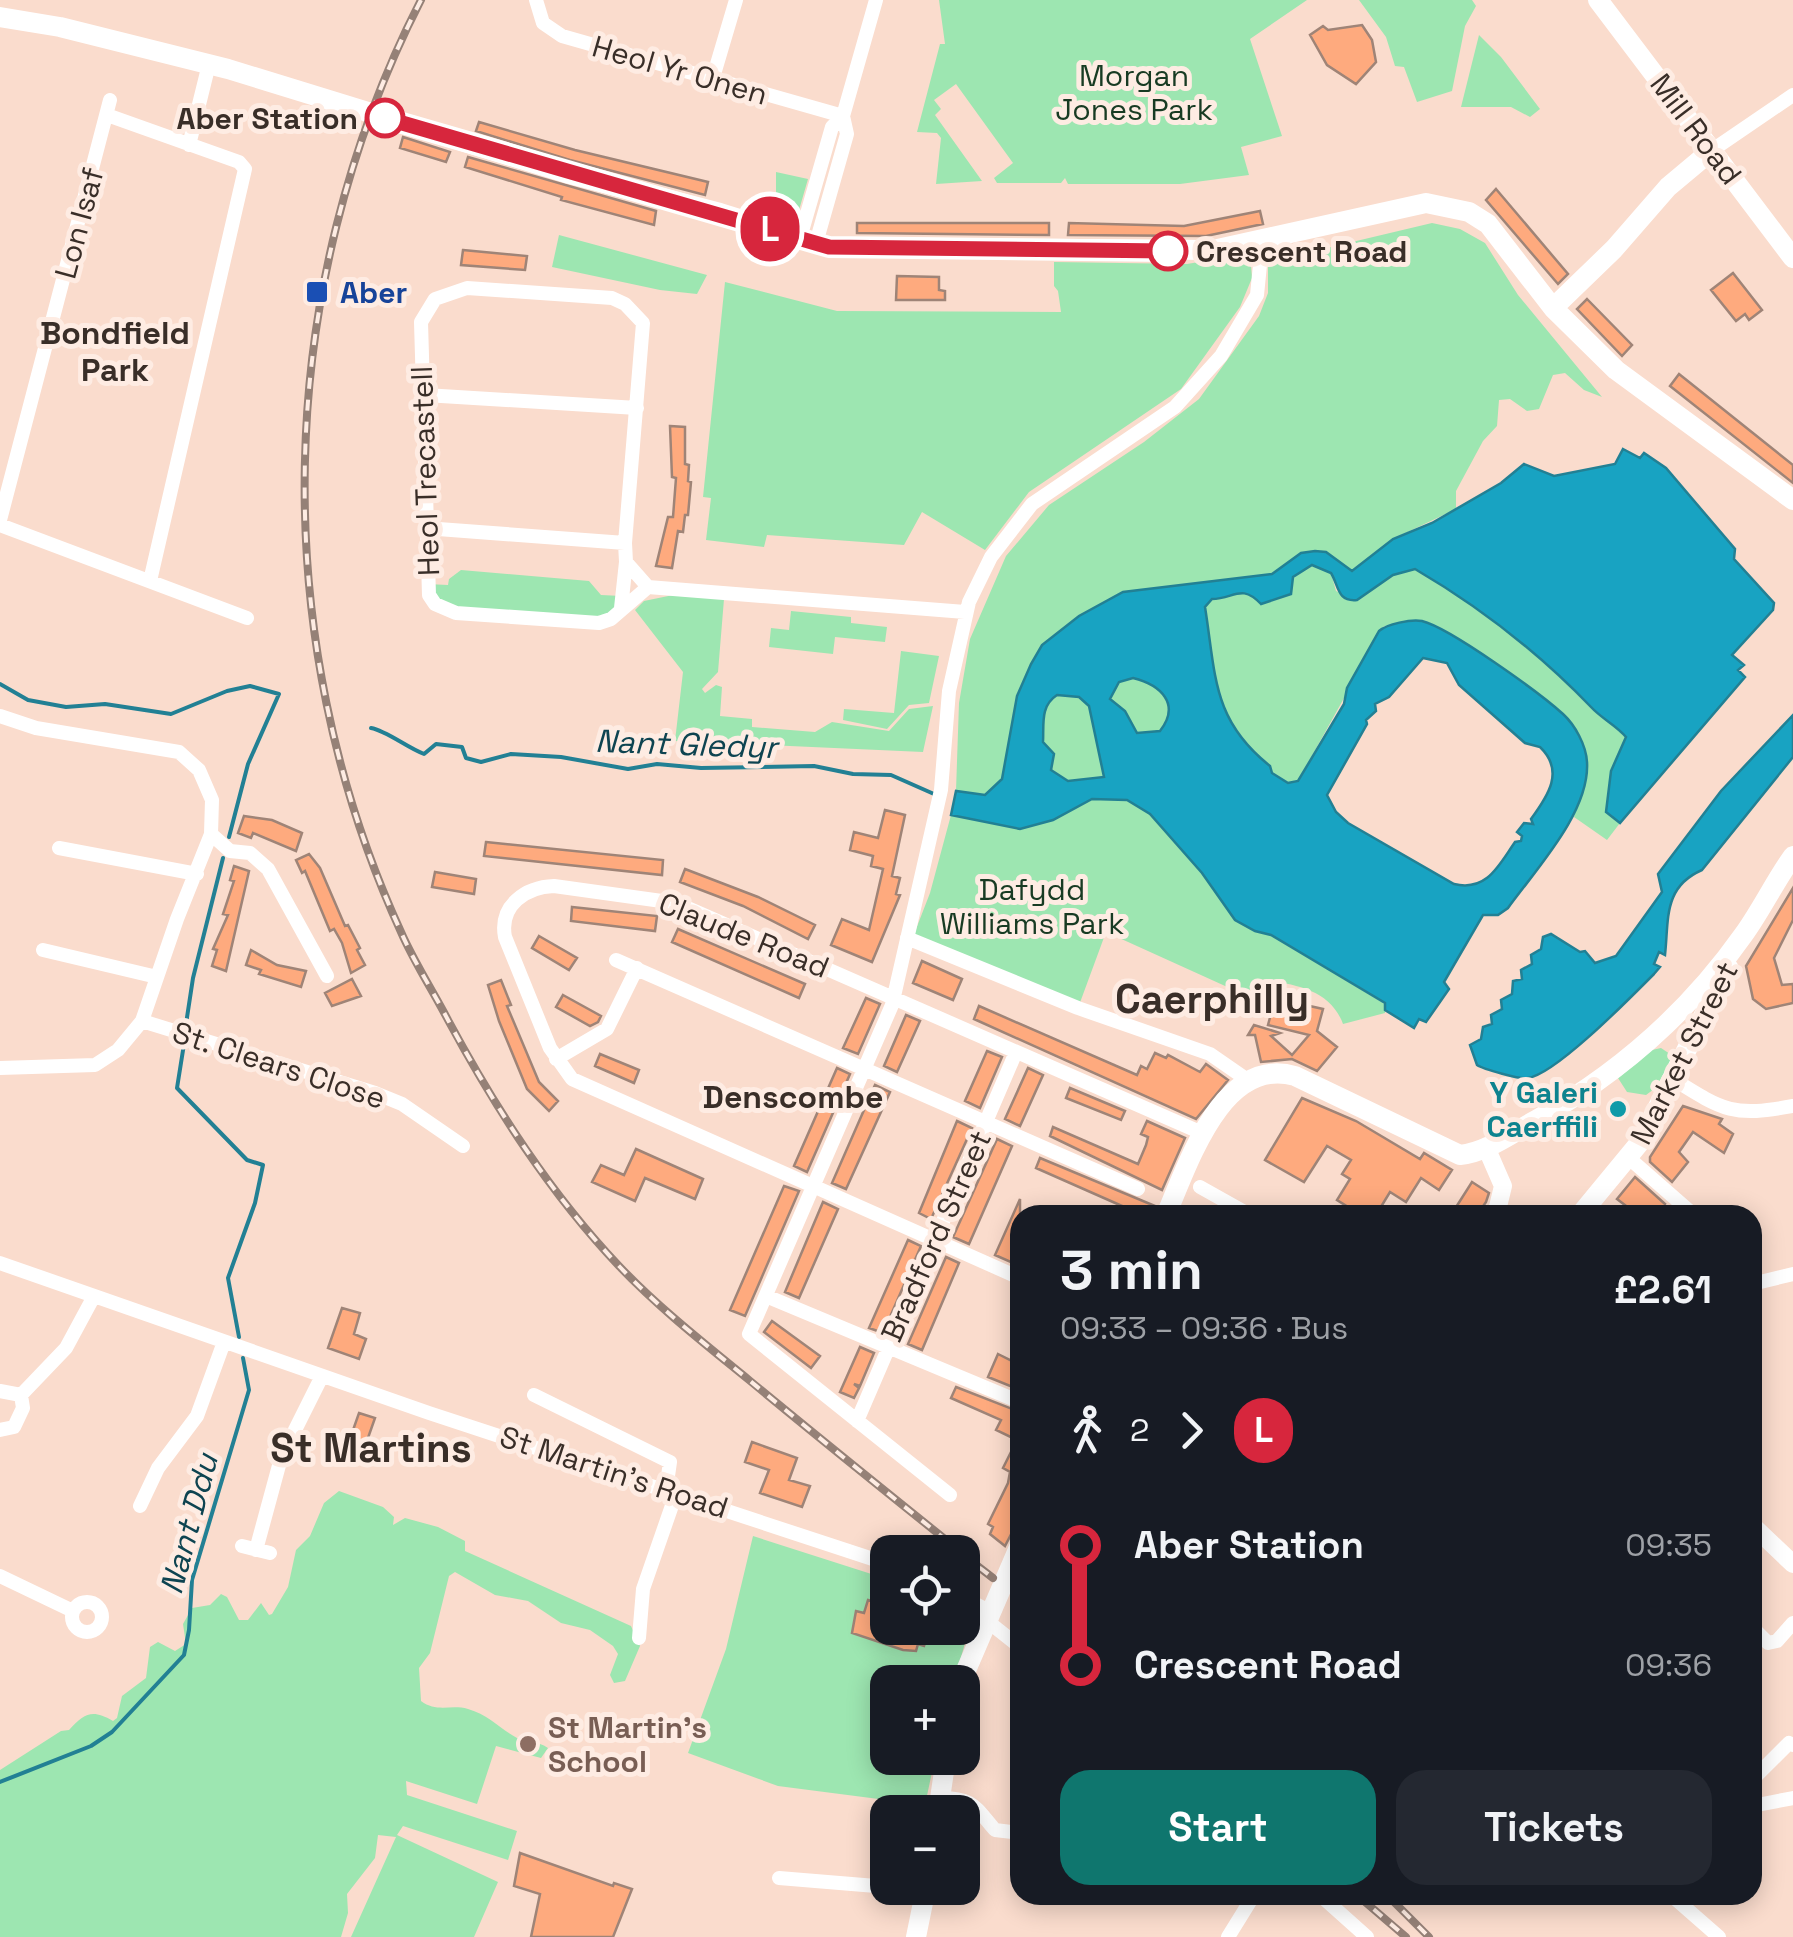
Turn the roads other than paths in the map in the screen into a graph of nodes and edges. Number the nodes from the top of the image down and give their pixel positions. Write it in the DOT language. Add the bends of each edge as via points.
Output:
graph roads {
  1 [pos="736,0"];
  2 [pos="876,0"];
  3 [pos="1598,0"];
  4 [pos="536,1"];
  5 [pos="0,18"];
  6 [pos="209,64"];
  7 [pos="712,81"];
  8 [pos="1793,95"];
  9 [pos="110,100"];
  10 [pos="107,116"];
  11 [pos="843,116"];
  12 [pos="189,145"];
  13 [pos="1711,151"];
  14 [pos="808,241"];
  15 [pos="1254,242"];
  16 [pos="1791,252"];
  17 [pos="1553,308"];
  18 [pos="424,395"];
  19 [pos="637,408"];
  20 [pos="1793,500"];
  21 [pos="0,523"];
  22 [pos="425,528"];
  23 [pos="625,543"];
  24 [pos="626,562"];
  25 [pos="150,581"];
  26 [pos="648,587"];
  27 [pos="621,608"];
  28 [pos="965,612"];
  29 [pos="247,618"];
  30 [pos="0,716"];
  31 [pos="211,834"];
  32 [pos="59,848"];
  33 [pos="1793,856"];
  34 [pos="197,874"];
  35 [pos="1744,934"];
  36 [pos="906,938"];
  37 [pos="43,950"];
  38 [pos="616,960"];
  39 [pos="637,968"];
  40 [pos="326,976"];
  41 [pos="157,978"];
  42 [pos="894,997"];
  43 [pos="142,1021"];
  44 [pos="1640,1050"];
  45 [pos="1016,1052"];
  46 [pos="556,1059"];
  47 [pos="0,1068"];
  48 [pos="864,1068"];
  49 [pos="1681,1077"];
  50 [pos="1248,1081"];
  51 [pos="1793,1106"];
  52 [pos="986,1121"];
  53 [pos="1202,1134"];
  54 [pos="463,1146"];
  55 [pos="1486,1147"];
  56 [pos="1630,1159"];
  57 [pos="812,1187"];
  58 [pos="1200,1187"];
  59 [pos="1138,1189"];
  60 [pos="1170,1205"];
  61 [pos="1232,1205"];
  62 [pos="1499,1205"];
  63 [pos="1589,1205"];
  64 [pos="1683,1205"];
  65 [pos="935,1240"];
  66 [pos="0,1264"];
  67 [pos="1010,1274"];
  68 [pos="1793,1274"];
  69 [pos="1762,1282"];
  70 [pos="766,1296"];
  71 [pos="93,1298"];
  72 [pos="224,1342"];
  73 [pos="888,1347"];
  74 [pos="322,1376"];
  75 [pos="0,1391"];
  76 [pos="534,1394"];
  77 [pos="20,1395"];
  78 [pos="1010,1398"];
  79 [pos="856,1421"];
  80 [pos="0,1430"];
  81 [pos="671,1492"];
  82 [pos="950,1495"];
  83 [pos="140,1506"];
  84 [pos="1762,1535"];
  85 [pos="256,1550"];
  86 [pos="870,1558"];
  87 [pos="1793,1564"];
  88 [pos="1010,1568"];
  89 [pos="0,1576"];
  90 [pos="73,1610"];
  91 [pos="980,1610"];
  92 [pos="988,1616"];
  93 [pos="1793,1624"];
  94 [pos="1010,1637"];
  95 [pos="639,1638"];
  96 [pos="1762,1638"];
  97 [pos="968,1665"];
  98 [pos="1793,1746"];
  99 [pos="1762,1769"];
  100 [pos="1793,1798"];
  101 [pos="1762,1804"];
  102 [pos="980,1811"];
  103 [pos="1010,1832"];
  104 [pos="779,1878"];
  105 [pos="870,1885"];
  106 [pos="923,1905"];
  107 [pos="1248,1905"];
  108 [pos="1330,1905"];
  109 [pos="1683,1905"];
  110 [pos="1358,1933"];
  111 [pos="916,1937"];
  112 [pos="1228,1937"];
  113 [pos="1720,1937"];
  1 -- 7 [label="street"];
  2 -- 11 [label="street"];
  3 -- 13 [label="main road, Mill Road"];
  4 -- 7 [label="street, Heol Yr Onen" via="543,23 562,36"];
  5 -- 6 [label="main road"];
  6 -- 12 [label="street"];
  6 -- 14 [label="main road"];
  7 -- 11 [label="street, Heol Yr Onen"];
  8 -- 13 [label="street"];
  9 -- 10 [label="street, Lon Isaf"];
  10 -- 12 [label="street"];
  10 -- 21 [label="street, Lon Isaf"];
  11 -- 14 [label="street" via="832,127"];
  12 -- 25 [label="street" via="239,162 245,176"];
  13 -- 16 [label="main road, Mill Road"];
  13 -- 17 [label="main road"];
  14 -- 15 [label="main road" via="847,250 1180,252"];
  15 -- 17 [label="main road" via="1426,202 1446,206 1488,224"];
  15 -- 28 [label="street" via="1257,295 1221,356 1174,407 1032,504 991,557"];
  17 -- 20 [label="main road" via="1616,370"];
  18 -- 19 [label="street"];
  18 -- 19 [label="street, Heol Trecastell" via="421,322 435,299 467,288 532,291 612,298 635,312 644,323"];
  18 -- 22 [label="street, Heol Trecastell"];
  19 -- 23 [label="street, Heol Trecastell"];
  21 -- 25 [label="street"];
  22 -- 23 [label="street"];
  22 -- 27 [label="street, Heol Trecastell" via="429,595 444,609 598,623"];
  23 -- 24 [label="street, Heol Trecastell"];
  24 -- 26 [label="street"];
  24 -- 27 [label="street, Heol Trecastell"];
  25 -- 29 [label="street"];
  26 -- 27 [label="street, Heol Trecastell"];
  26 -- 28 [label="street"];
  28 -- 36 [label="street" via="949,691 939,802"];
  30 -- 31 [label="street" via="179,752 200,770 212,800"];
  31 -- 34 [label="street"];
  31 -- 40 [label="street" via="268,869"];
  32 -- 34 [label="street"];
  33 -- 35 [label="main road"];
  34 -- 41 [label="street"];
  35 -- 44 [label="main road"];
  35 -- 49 [label="main road, Market Street"];
  36 -- 42 [label="street"];
  36 -- 50 [label="street" via="1210,1054"];
  37 -- 41 [label="street"];
  38 -- 39 [label="street"];
  39 -- 46 [label="street" via="607,1030"];
  39 -- 48 [label="street"];
  41 -- 43 [label="street"];
  42 -- 45 [label="street, Claude Road"];
  42 -- 46 [label="street, Claude Road" via="676,903 539,886 514,901 503,931"];
  42 -- 48 [label="street"];
  43 -- 47 [label="street" via="95,1065"];
  43 -- 54 [label="street, St. Clears Close" via="375,1093"];
  44 -- 49 [label="main road" via="1664,1043"];
  44 -- 55 [label="main road" via="1580,1095"];
  45 -- 52 [label="street, Bradford Street"];
  45 -- 53 [label="street, Claude Road"];
  46 -- 57 [label="street, Claude Road" via="588,1089"];
  48 -- 52 [label="street"];
  48 -- 57 [label="street"];
  49 -- 51 [label="street" via="1730,1111"];
  49 -- 56 [label="main road, Market Street"];
  50 -- 53 [label="main road"];
  50 -- 55 [label="main road" via="1289,1074 1451,1153"];
  52 -- 59 [label="street"];
  52 -- 65 [label="street, Bradford Street"];
  53 -- 60 [label="main road"];
  55 -- 62 [label="street" via="1504,1190"];
  56 -- 63 [label="main road, Market Street"];
  56 -- 64 [label="street"];
  57 -- 65 [label="street, Claude Road"];
  57 -- 70 [label="street"];
  58 -- 61 [label="street"];
  65 -- 67 [label="street, Claude Road"];
  65 -- 73 [label="street, Bradford Street"];
  66 -- 71 [label="street, St Martin's Road"];
  68 -- 69 [label="street"];
  70 -- 73 [label="street"];
  70 -- 79 [label="street" via="749,1334"];
  71 -- 72 [label="street, St Martin's Road"];
  71 -- 77 [label="street" via="66,1348"];
  72 -- 74 [label="street, St Martin's Road"];
  72 -- 83 [label="street" via="198,1416 158,1468"];
  73 -- 78 [label="street"];
  73 -- 79 [label="street, Bradford Street"];
  74 -- 81 [label="street, St Martin's Road"];
  74 -- 85 [label="street" via="281,1458"];
  75 -- 77 [label="street"];
  76 -- 81 [label="street" via="670,1462"];
  77 -- 80 [label="street" via="21,1417"];
  79 -- 82 [label="street"];
  81 -- 86 [label="street, St Martin's Road"];
  81 -- 95 [label="street" via="644,1589"];
  84 -- 87 [label="street"];
  88 -- 92 [label="main road"];
  89 -- 90 [label="street"];
  91 -- 92 [label="street"];
  92 -- 94 [label="street"];
  92 -- 97 [label="main road"];
  93 -- 96 [label="street" via="1777,1641"];
  98 -- 99 [label="street" via="1780,1748"];
  100 -- 101 [label="street"];
  102 -- 103 [label="street" via="995,1830"];
  104 -- 105 [label="street"];
  106 -- 111 [label="main road"];
  107 -- 112 [label="street"];
  108 -- 110 [label="street"];
  109 -- 113 [label="street"];
}
